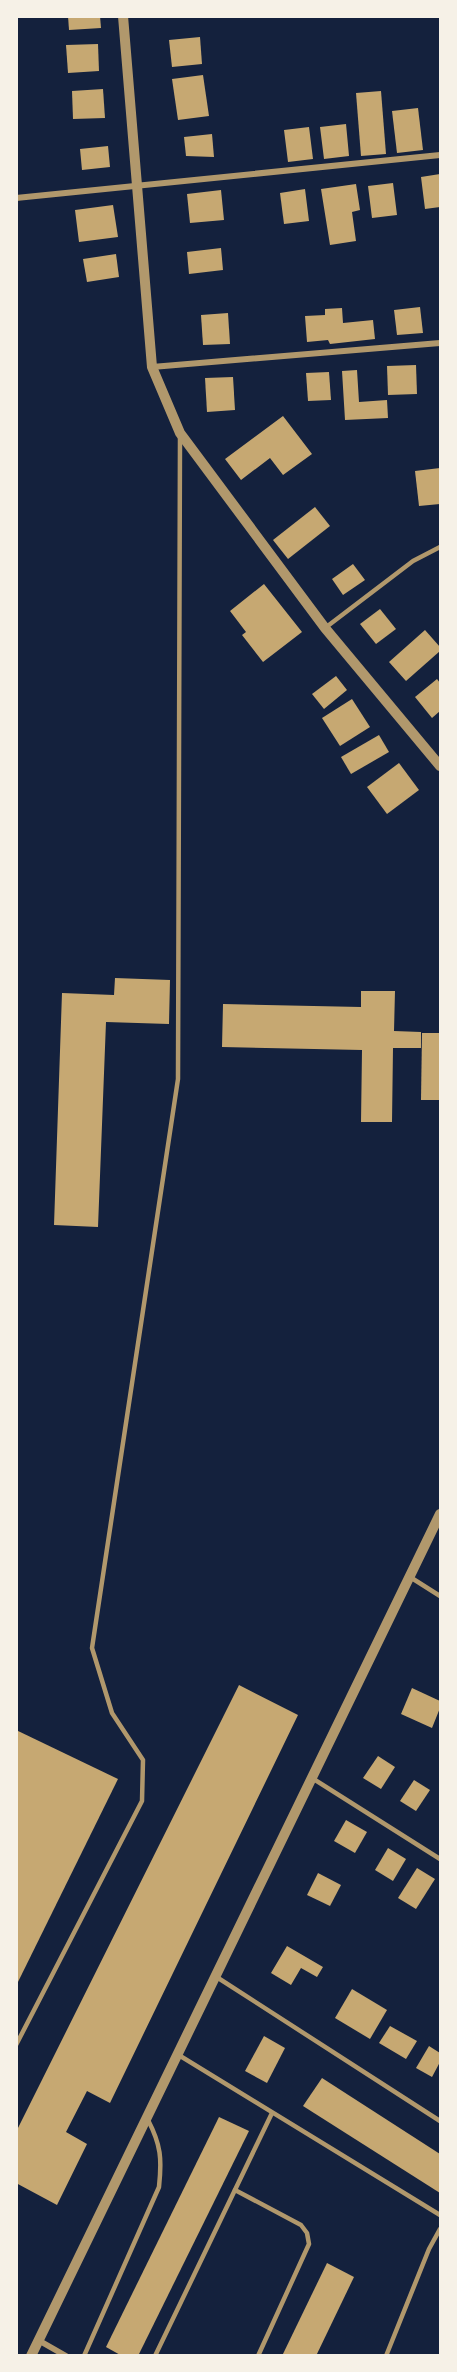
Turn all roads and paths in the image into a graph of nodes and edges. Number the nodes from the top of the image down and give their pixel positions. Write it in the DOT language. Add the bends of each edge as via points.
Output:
graph roads {
  1 [pos="123,16"];
  2 [pos="441,155"];
  3 [pos="137,187"];
  4 [pos="16,198"];
  5 [pos="441,343"];
  6 [pos="152,367"];
  7 [pos="180,434"];
  8 [pos="441,547"];
  9 [pos="325,628"];
  10 [pos="441,766"];
  11 [pos="441,1514"];
  12 [pos="410,1577"];
  13 [pos="441,1596"];
  14 [pos="312,1778"];
  15 [pos="441,1859"];
  16 [pos="215,1976"];
  17 [pos="16,2045"];
  18 [pos="177,2054"];
  19 [pos="272,2113"];
  20 [pos="146,2118"];
  21 [pos="441,2121"];
  22 [pos="235,2190"];
  23 [pos="441,2215"];
  24 [pos="441,2229"];
  25 [pos="38,2340"];
  26 [pos="31,2355"];
  27 [pos="66,2355"];
  28 [pos="84,2355"];
  29 [pos="155,2355"];
  30 [pos="258,2355"];
  31 [pos="386,2355"];
  1 -- 3 [label="street"];
  2 -- 3 [label="street"];
  3 -- 4 [label="street"];
  3 -- 6 [label="street"];
  5 -- 6 [label="street"];
  6 -- 7 [label="street"];
  7 -- 9 [label="street"];
  7 -- 17 [label="lane" via="178,1079 92,1648 112,1713 143,1760 142,1802"];
  8 -- 9 [label="lane" via="413,561"];
  9 -- 10 [label="street"];
  11 -- 12 [label="street"];
  12 -- 13 [label="lane"];
  12 -- 14 [label="street"];
  14 -- 15 [label="lane"];
  14 -- 16 [label="street"];
  16 -- 18 [label="street"];
  16 -- 21 [label="lane"];
  18 -- 19 [label="lane"];
  18 -- 20 [label="street"];
  19 -- 22 [label="lane"];
  19 -- 23 [label="lane"];
  20 -- 25 [label="street"];
  20 -- 28 [label="lane" via="157,2138 162,2161 159,2187"];
  22 -- 29 [label="lane"];
  22 -- 30 [label="lane" via="301,2224 309,2244"];
  24 -- 31 [label="lane"];
  25 -- 26 [label="street"];
  25 -- 27 [label="street"];
}
